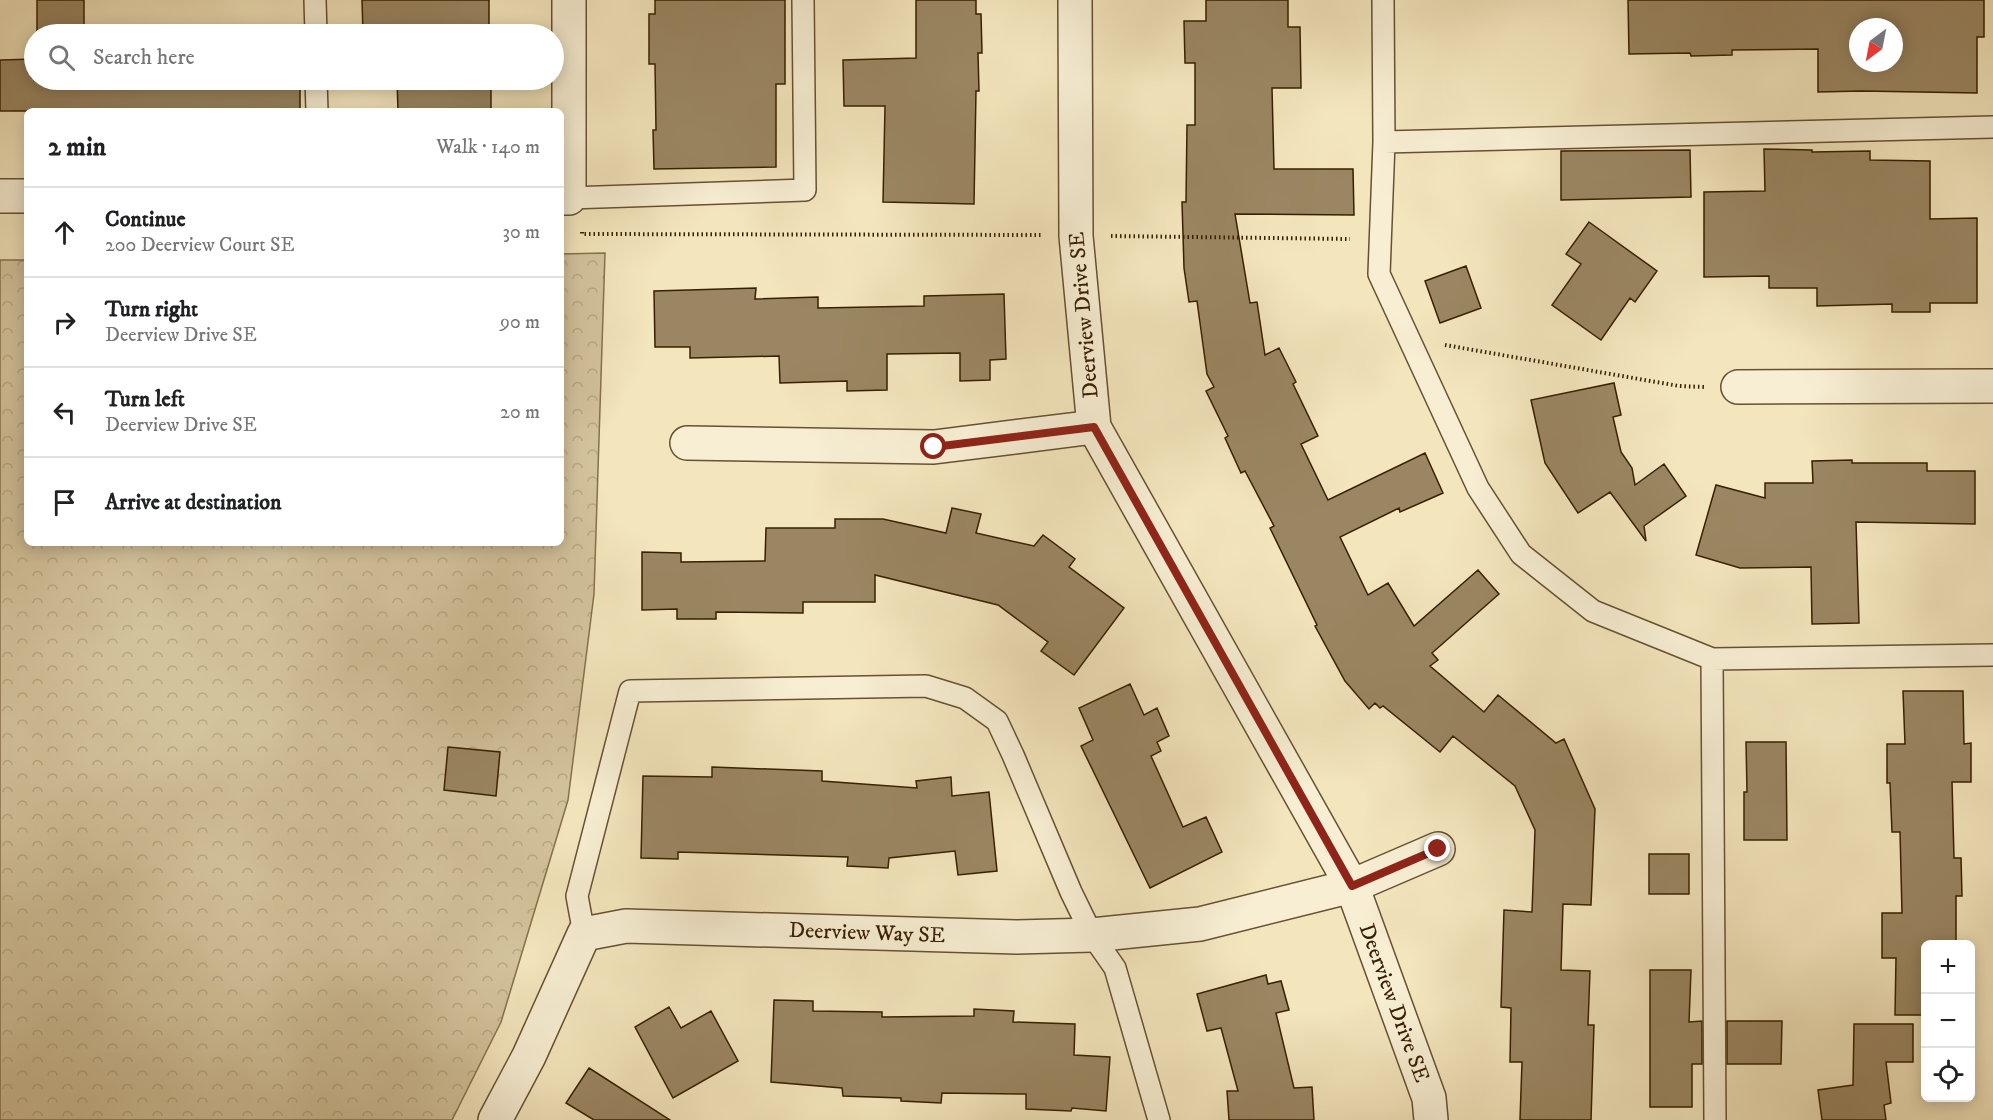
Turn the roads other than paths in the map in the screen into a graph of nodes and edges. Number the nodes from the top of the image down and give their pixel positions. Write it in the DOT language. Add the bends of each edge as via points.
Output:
graph roads {
  1 [pos="315,0"];
  2 [pos="569,0"];
  3 [pos="803,0"];
  4 [pos="1075,0"];
  5 [pos="1383,0"];
  6 [pos="316,24"];
  7 [pos="316,90"];
  8 [pos="317,108"];
  9 [pos="1993,127"];
  10 [pos="1384,142"];
  11 [pos="0,196"];
  12 [pos="24,196"];
  13 [pos="565,198"];
  14 [pos="1993,386"];
  15 [pos="1738,387"];
  16 [pos="1094,427"];
  17 [pos="687,443"];
  18 [pos="1993,655"];
  19 [pos="1712,658"];
  20 [pos="1438,849"];
  21 [pos="1352,886"];
  22 [pos="584,934"];
  23 [pos="1092,935"];
  24 [pos="495,1120"];
  25 [pos="1159,1120"];
  26 [pos="1431,1120"];
  27 [pos="1715,1120"];
  1 -- 6 [label="lane"];
  2 -- 13 [label="street"];
  3 -- 13 [label="lane" via="805,190"];
  4 -- 16 [label="street, Deerview Drive SE" via="1076,236"];
  5 -- 10 [label="lane"];
  7 -- 8 [label="lane"];
  9 -- 10 [label="lane"];
  10 -- 19 [label="lane" via="1379,274 1478,488 1521,554 1593,611"];
  11 -- 12 [label="street"];
  14 -- 15 [label="street"];
  16 -- 17 [label="street" via="934,447"];
  16 -- 21 [label="street, Deerview Drive SE"];
  18 -- 19 [label="lane"];
  19 -- 27 [label="lane"];
  20 -- 21 [label="street"];
  21 -- 23 [label="street, Deerview Way SE" via="1200,924"];
  21 -- 26 [label="street, Deerview Drive SE" via="1429,1098"];
  22 -- 23 [label="street, Deerview Way SE" via="626,926 1017,937"];
  22 -- 23 [label="lane" via="577,896 630,691 926,686 965,698 997,722"];
  22 -- 24 [label="street" via="529,1056"];
  23 -- 25 [label="lane" via="1115,968"];
}
